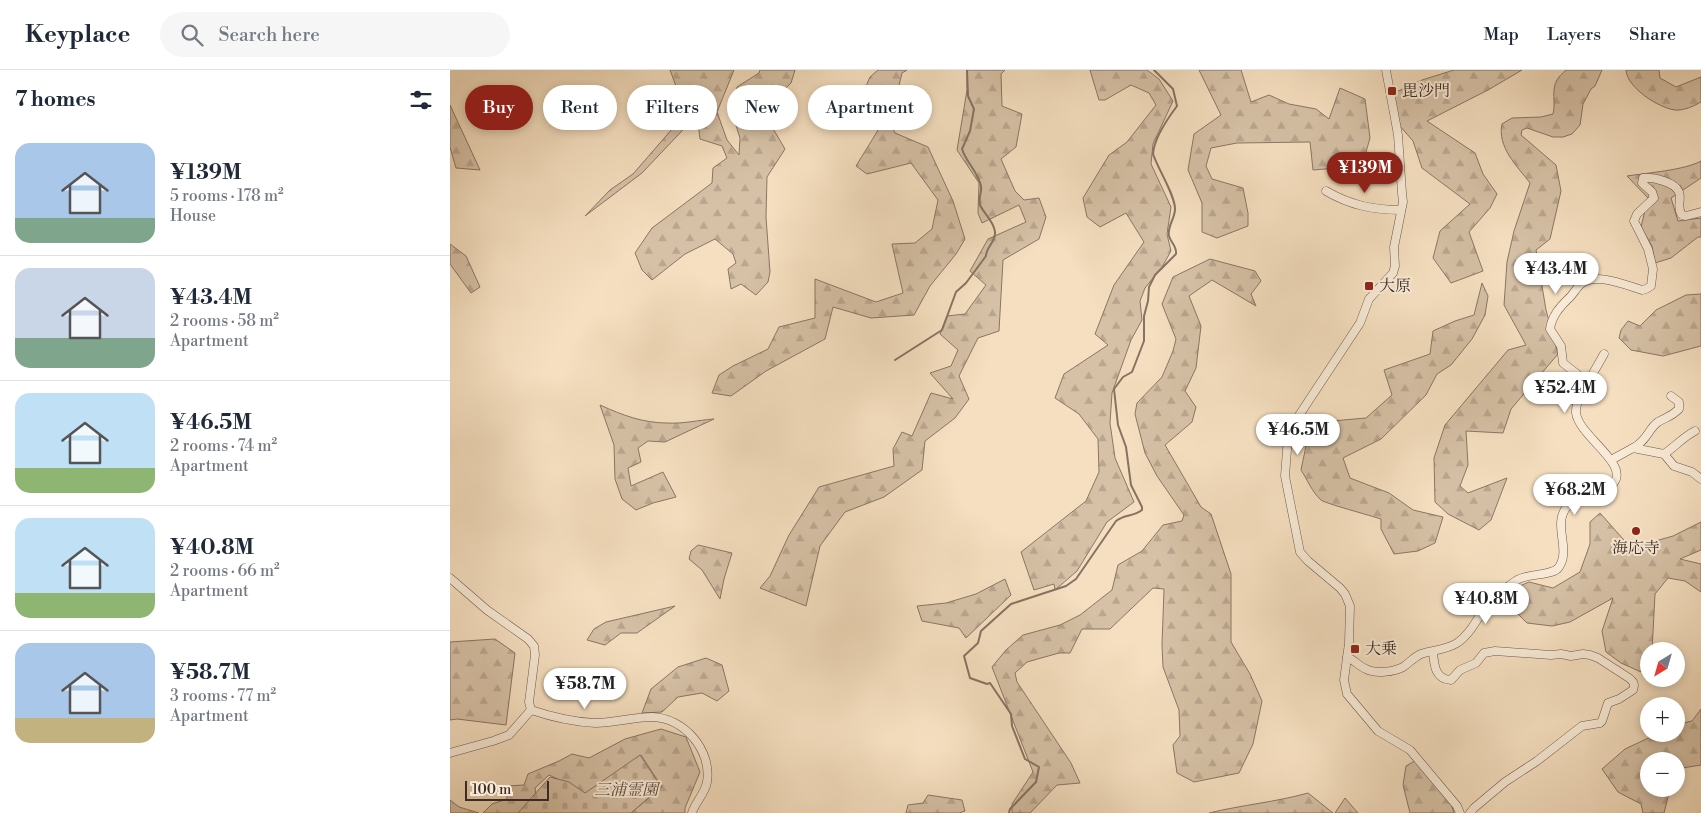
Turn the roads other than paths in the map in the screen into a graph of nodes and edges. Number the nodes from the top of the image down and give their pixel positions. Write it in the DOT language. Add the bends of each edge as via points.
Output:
graph roads {
  1 [pos="1386,70"];
  2 [pos="1326,191"];
  3 [pos="1401,210"];
  4 [pos="1701,212"];
  5 [pos="1604,354"];
  6 [pos="1586,380"];
  7 [pos="1671,396"];
  8 [pos="1695,431"];
  9 [pos="1633,448"];
  10 [pos="1664,454"];
  11 [pos="1611,460"];
  12 [pos="1701,479"];
  13 [pos="450,578"];
  14 [pos="1433,652"];
  15 [pos="1347,657"];
  16 [pos="531,710"];
  17 [pos="450,753"];
  18 [pos="692,813"];
  19 [pos="1460,813"];
  20 [pos="1470,813"];
  1 -- 3 [label="street" via="1398,135"];
  2 -- 3 [label="street" via="1344,201 1378,210"];
  3 -- 15 [label="street" via="1393,273 1369,299 1360,323 1288,437 1286,482 1299,546 1303,556 1340,588 1348,600"];
  4 -- 6 [label="street" via="1684,216 1679,212 1680,194 1675,186 1647,178 1642,180 1654,198 1635,216 1634,223 1648,249 1653,269 1651,286 1642,290 1603,279 1587,280 1559,308 1550,326 1561,346 1563,363"];
  5 -- 6 [label="street"];
  6 -- 11 [label="street" via="1577,402 1577,418"];
  7 -- 9 [label="street" via="1679,402 1679,409 1657,423 1642,443"];
  8 -- 10 [label="street"];
  9 -- 10 [label="street"];
  9 -- 11 [label="street"];
  10 -- 12 [label="street" via="1674,466"];
  11 -- 14 [label="street" via="1617,474 1612,485 1597,498 1575,502 1564,511 1561,522 1562,560 1558,569 1523,576 1497,594 1465,636 1450,647"];
  13 -- 16 [label="street" via="534,646"];
  14 -- 15 [label="street" via="1422,654 1400,668 1375,672"];
  14 -- 20 [label="street" via="1435,669 1445,680 1451,680 1460,670 1476,663 1484,652 1495,650 1590,655 1634,682 1633,690 1608,703 1600,723 1582,726 1505,782"];
  15 -- 19 [label="street" via="1344,680 1347,694 1378,731 1410,750"];
  16 -- 17 [label="street" via="509,734"];
  16 -- 18 [label="street" via="562,720 595,723 654,717 684,728 700,744 708,771 704,793"];
}
